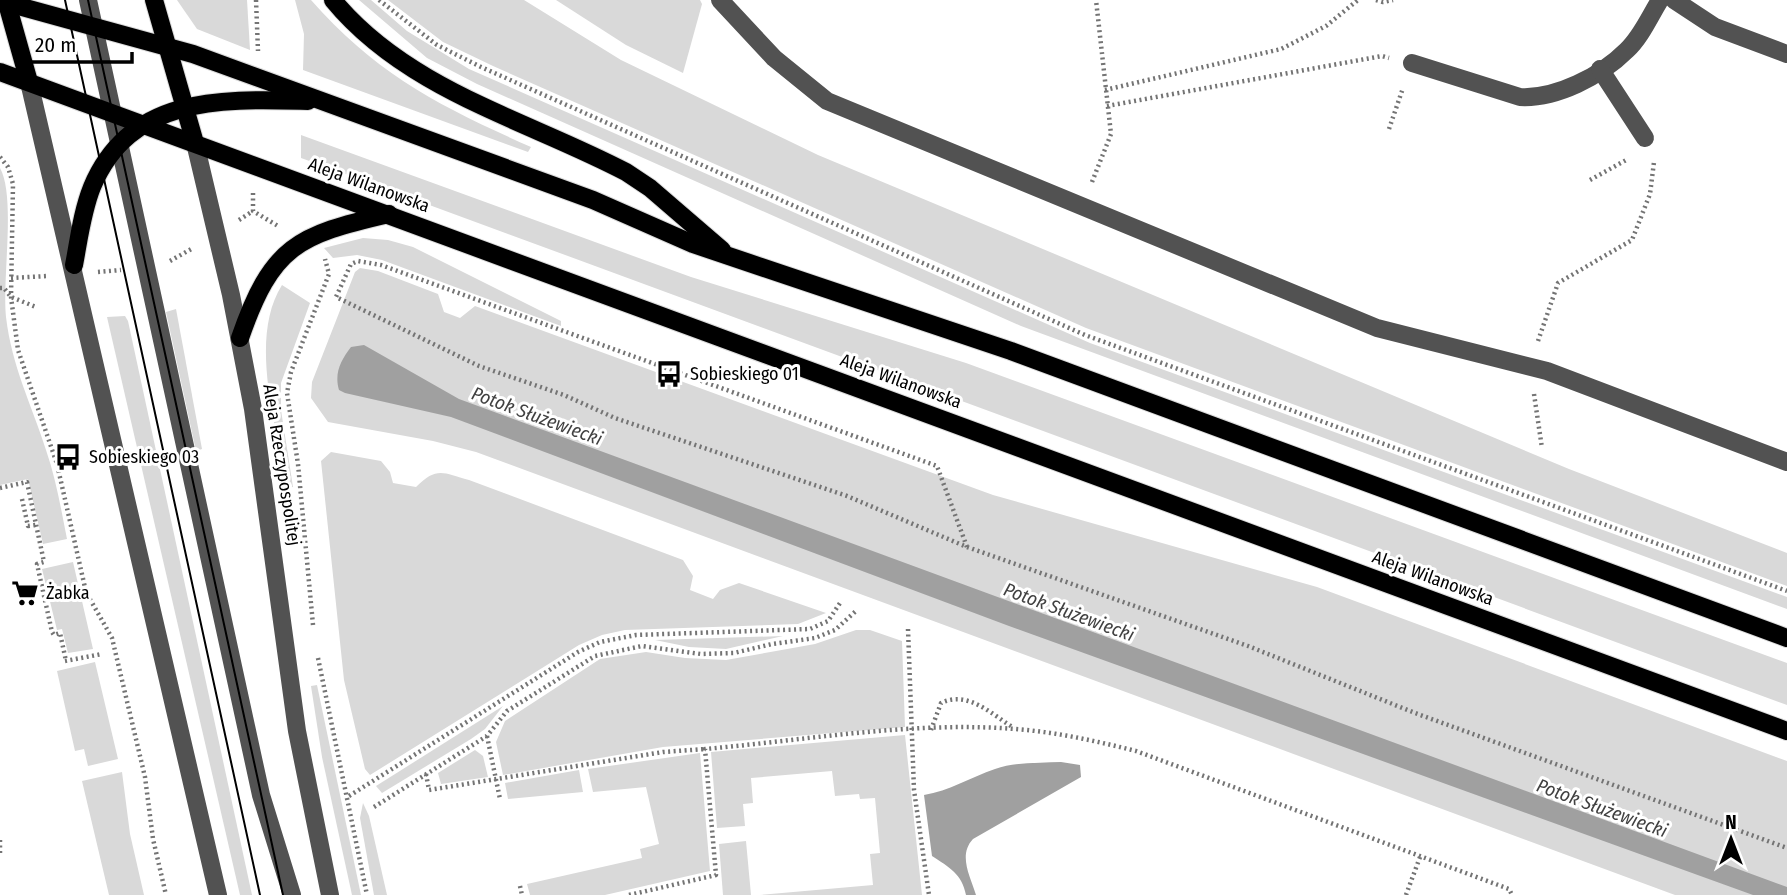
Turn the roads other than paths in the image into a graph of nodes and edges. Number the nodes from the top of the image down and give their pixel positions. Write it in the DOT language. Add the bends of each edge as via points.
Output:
graph roads {
  1 [pos="88,0"];
  2 [pos="154,0"];
  3 [pos="333,0"];
  4 [pos="720,0"];
  5 [pos="1660,0"];
  6 [pos="1674,0"];
  7 [pos="4,1"];
  8 [pos="93,25"];
  9 [pos="169,45"];
  10 [pos="1787,54"];
  11 [pos="1600,69"];
  12 [pos="1409,71"];
  13 [pos="0,72"];
  14 [pos="29,82"];
  15 [pos="325,102"];
  16 [pos="185,107"];
  17 [pos="113,113"];
  18 [pos="146,125"];
  19 [pos="1645,138"];
  20 [pos="195,143"];
  21 [pos="120,144"];
  22 [pos="389,214"];
  23 [pos="730,257"];
  24 [pos="74,265"];
  25 [pos="240,338"];
  26 [pos="1787,462"];
  27 [pos="1787,638"];
  28 [pos="1787,731"];
  29 [pos="218,895"];
  30 [pos="292,895"];
  31 [pos="330,895"];
  1 -- 8 [label="street"];
  2 -- 9 [label="main road, Aleja Rzeczypospolitej"];
  3 -- 23 [label="main road" via="394,55 450,90 626,172"];
  4 -- 26 [label="street" via="774,58 827,100 1377,328 1530,366"];
  5 -- 11 [label="street" via="1627,50"];
  6 -- 10 [label="street" via="1715,27"];
  7 -- 8 [label="main road"];
  7 -- 14 [label="main road"];
  8 -- 9 [label="main road"];
  8 -- 17 [label="street"];
  9 -- 15 [label="main road"];
  9 -- 16 [label="main road, Aleja Rzeczypospolitej"];
  11 -- 12 [label="street" via="1567,91 1538,98"];
  11 -- 19 [label="street"];
  13 -- 14 [label="main road, Aleja Wilanowska"];
  14 -- 17 [label="main road, Aleja Wilanowska"];
  14 -- 24 [label="street"];
  15 -- 16 [label="main road" via="225,99"];
  15 -- 23 [label="main road" via="593,200 660,232"];
  16 -- 18 [label="main road"];
  16 -- 20 [label="main road, Aleja Rzeczypospolitej"];
  17 -- 18 [label="main road, Aleja Wilanowska"];
  17 -- 21 [label="street"];
  18 -- 20 [label="main road, Aleja Wilanowska"];
  18 -- 21 [label="main road"];
  20 -- 22 [label="main road, Aleja Wilanowska"];
  20 -- 25 [label="street, Aleja Rzeczypospolitej"];
  21 -- 24 [label="main road" via="91,189"];
  21 -- 30 [label="street" via="261,795"];
  22 -- 25 [label="main road" via="334,227 290,249 261,282"];
  22 -- 28 [label="main road, Aleja Wilanowska"];
  23 -- 27 [label="main road" via="1011,351"];
  24 -- 29 [label="street"];
  25 -- 31 [label="street, Aleja Rzeczypospolitej" via="271,528 295,720"];
}
